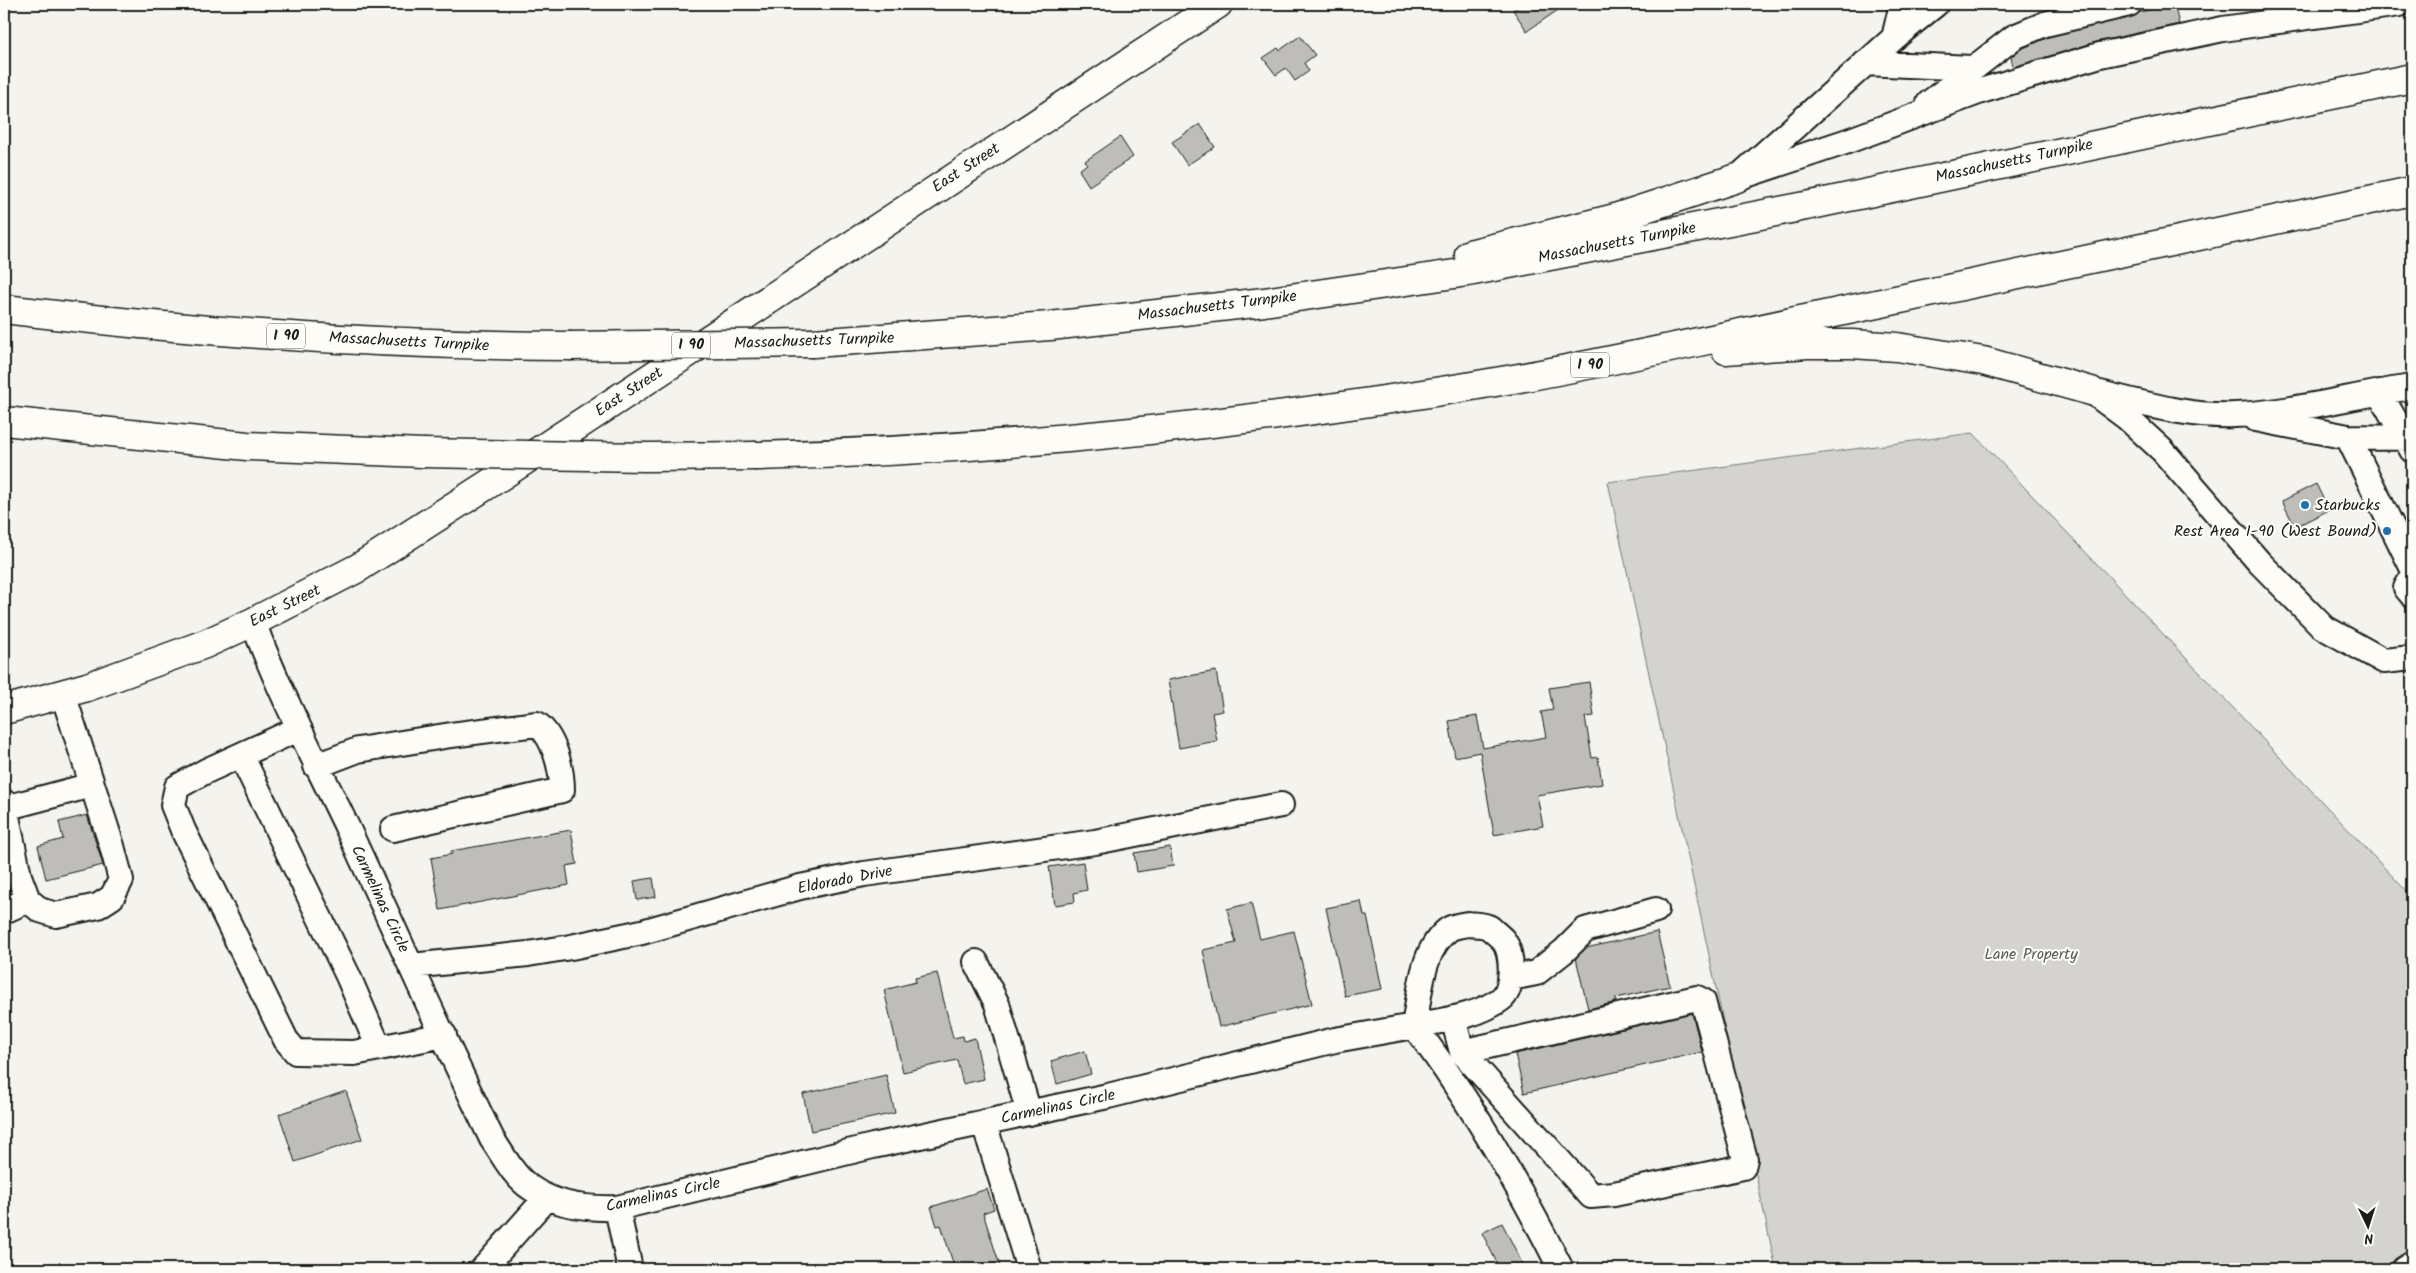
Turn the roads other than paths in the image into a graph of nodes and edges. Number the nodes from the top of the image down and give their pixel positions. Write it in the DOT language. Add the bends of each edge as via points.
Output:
graph roads {
  1 [pos="1218,4"];
  2 [pos="1902,4"];
  3 [pos="1936,4"];
  4 [pos="2129,4"];
  5 [pos="2400,4"];
  6 [pos="2372,6"];
  7 [pos="1894,38"];
  8 [pos="1865,63"];
  9 [pos="1972,68"];
  10 [pos="2412,78"];
  11 [pos="1911,117"];
  12 [pos="1737,178"];
  13 [pos="2412,191"];
  14 [pos="1264,302"];
  15 [pos="4,309"];
  16 [pos="1615,360"];
  17 [pos="2412,387"];
  18 [pos="2091,391"];
  19 [pos="2380,392"];
  20 [pos="2235,415"];
  21 [pos="4,421"];
  22 [pos="2348,437"];
  23 [pos="2411,442"];
  24 [pos="2412,567"];
  25 [pos="2412,578"];
  26 [pos="2412,595"];
  27 [pos="253,622"];
  28 [pos="2412,658"];
  29 [pos="63,694"];
  30 [pos="4,710"];
  31 [pos="298,729"];
  32 [pos="242,755"];
  33 [pos="316,766"];
  34 [pos="92,785"];
  35 [pos="4,805"];
  36 [pos="1281,805"];
  37 [pos="392,829"];
  38 [pos="28,900"];
  39 [pos="1656,910"];
  40 [pos="4,911"];
  41 [pos="976,962"];
  42 [pos="411,966"];
  43 [pos="1511,978"];
  44 [pos="1453,1018"];
  45 [pos="1414,1026"];
  46 [pos="444,1035"];
  47 [pos="379,1048"];
  48 [pos="1462,1052"];
  49 [pos="1029,1114"];
  50 [pos="984,1123"];
  51 [pos="547,1197"];
  52 [pos="617,1208"];
  53 [pos="2412,1264"];
  54 [pos="483,1269"];
  55 [pos="630,1269"];
  56 [pos="1029,1269"];
  57 [pos="1561,1269"];
  58 [pos="2404,1269"];
  1 -- 27 [label="main road, East Street" via="358,568"];
  2 -- 7 [label="street"];
  3 -- 7 [label="street"];
  4 -- 9 [label="street" via="2037,27 2014,37"];
  5 -- 6 [label="street"];
  6 -- 11 [label="street" via="2223,29 2100,55 2010,81"];
  7 -- 8 [label="street"];
  8 -- 9 [label="street"];
  8 -- 12 [label="street"];
  9 -- 11 [label="street"];
  10 -- 14 [label="main road, Massachusetts Turnpike / I 90" via="1816,204 1496,267"];
  11 -- 12 [label="street"];
  12 -- 14 [label="main road" via="1615,218"];
  13 -- 16 [label="main road, I 90"];
  14 -- 15 [label="main road, Massachusetts Turnpike / I 90, bridge" via="1050,326 813,343 569,346 342,340"];
  16 -- 18 [label="main road" via="1807,344 1861,344 1983,361"];
  16 -- 21 [label="main road, I 90, bridge" via="1442,391 1277,415 972,446 831,454 645,457 247,446"];
  17 -- 19 [label="street"];
  18 -- 20 [label="street" via="2166,409"];
  18 -- 28 [label="street" via="2163,450 2259,562 2323,627 2384,661"];
  19 -- 20 [label="street"];
  19 -- 23 [label="street"];
  20 -- 22 [label="street"];
  22 -- 23 [label="street"];
  22 -- 24 [label="street"];
  25 -- 26 [label="street" via="2406,588"];
  27 -- 29 [label="main road, East Street" via="157,662"];
  27 -- 31 [label="street, Carmelinas Circle"];
  29 -- 30 [label="main road, East Street"];
  29 -- 34 [label="street"];
  31 -- 32 [label="street"];
  31 -- 33 [label="street, Carmelinas Circle"];
  32 -- 47 [label="street"];
  32 -- 47 [label="street" via="177,787 173,805 183,830 286,1040 296,1052 334,1054"];
  33 -- 37 [label="street" via="358,750 537,724 544,729 552,744 562,790"];
  33 -- 42 [label="street, Carmelinas Circle"];
  34 -- 35 [label="street"];
  34 -- 38 [label="street" via="120,880 112,896 98,906 56,915 40,910"];
  35 -- 38 [label="street" via="19,876"];
  36 -- 42 [label="street, Eldorado Drive" via="1095,842 864,874 800,887 642,932 571,947"];
  38 -- 40 [label="street"];
  39 -- 43 [label="street" via="1585,930 1536,973"];
  41 -- 49 [label="street" via="997,1004"];
  42 -- 46 [label="street, Carmelinas Circle"];
  43 -- 44 [label="street, Carmelinas Circle" via="1504,997 1489,1007"];
  43 -- 45 [label="street" via="1505,942 1488,927 1468,924 1450,929 1435,943 1426,962"];
  44 -- 45 [label="street, Carmelinas Circle"];
  44 -- 48 [label="street"];
  45 -- 49 [label="street, Carmelinas Circle" via="1335,1040"];
  45 -- 57 [label="street" via="1478,1117"];
  46 -- 47 [label="street"];
  46 -- 51 [label="street, Carmelinas Circle" via="492,1139 530,1188"];
  48 -- 48 [label="street" via="1697,998 1703,1001 1745,1159 1743,1168 1591,1196"];
  49 -- 50 [label="street, Carmelinas Circle"];
  50 -- 52 [label="street, Carmelinas Circle" via="873,1146"];
  50 -- 56 [label="street"];
  51 -- 52 [label="street, Carmelinas Circle" via="574,1206"];
  51 -- 54 [label="street"];
  52 -- 55 [label="street"];
  53 -- 58 [label="street"];
}
